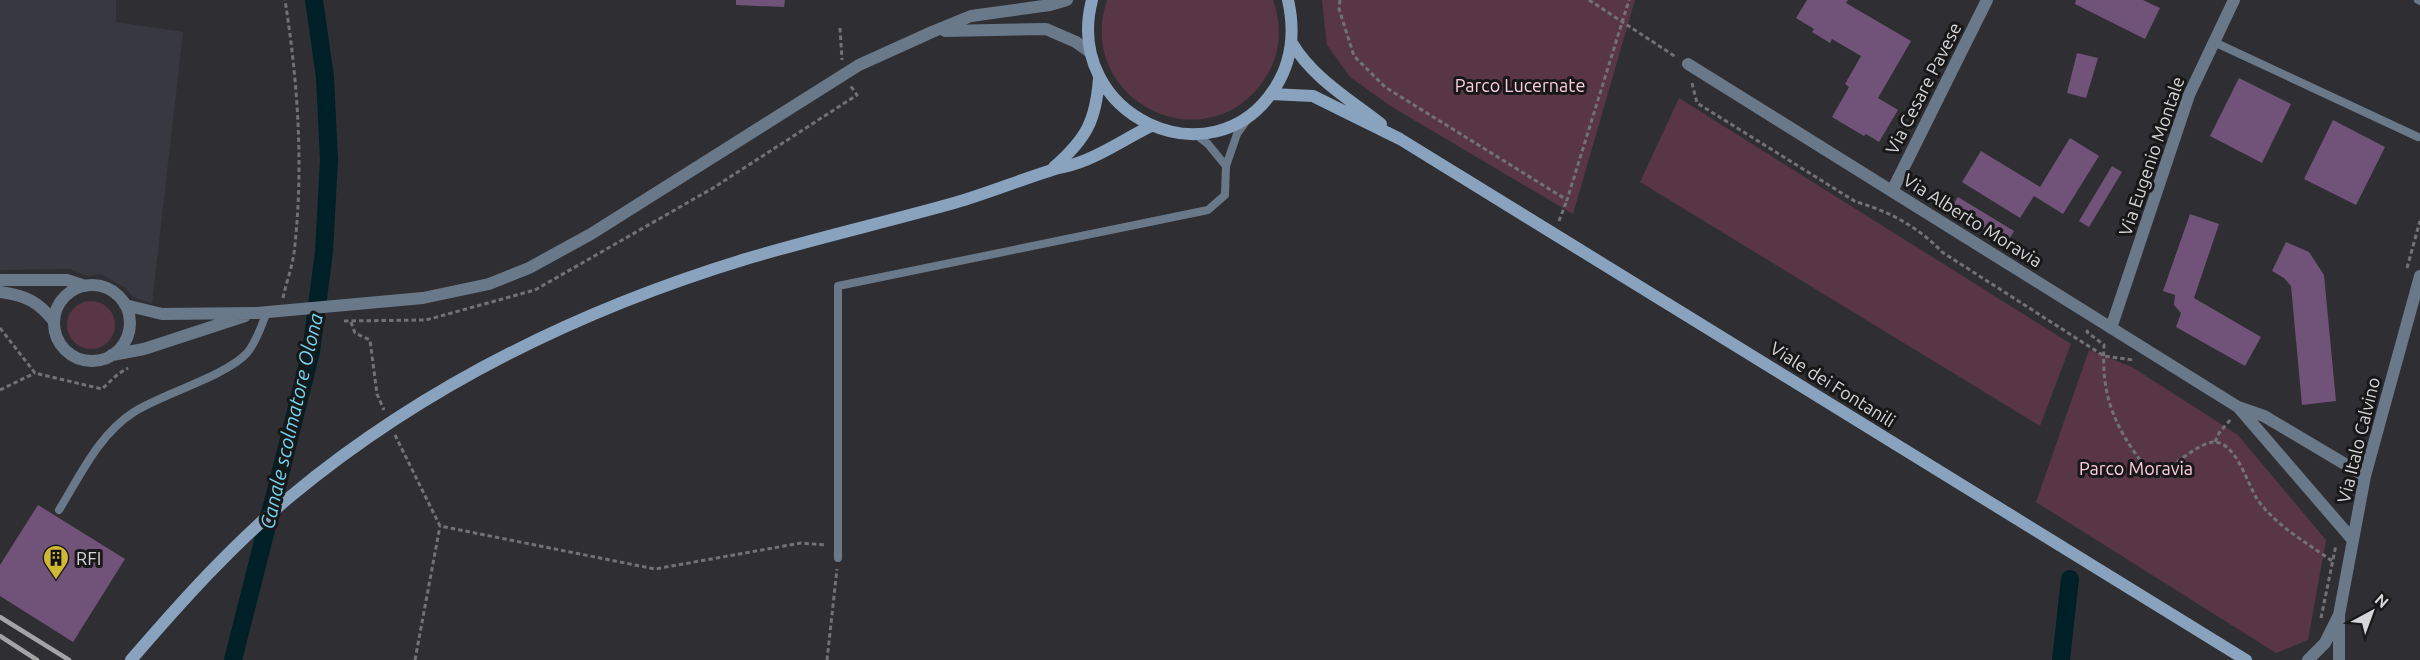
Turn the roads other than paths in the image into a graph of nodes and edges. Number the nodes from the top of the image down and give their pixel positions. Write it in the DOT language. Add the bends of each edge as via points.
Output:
graph roads {
  1 [pos="1067,0"];
  2 [pos="1092,0"];
  3 [pos="1288,0"];
  4 [pos="1987,0"];
  5 [pos="2234,0"];
  6 [pos="932,32"];
  7 [pos="2214,42"];
  8 [pos="1292,43"];
  9 [pos="1090,52"];
  10 [pos="1688,64"];
  11 [pos="1099,78"];
  12 [pos="1271,94"];
  13 [pos="1254,111"];
  14 [pos="1151,126"];
  15 [pos="1194,133"];
  16 [pos="2418,136"];
  17 [pos="1400,139"];
  18 [pos="1226,166"];
  19 [pos="1051,170"];
  20 [pos="1892,191"];
  21 [pos="2420,276"];
  22 [pos="0,280"];
  23 [pos="85,286"];
  24 [pos="0,292"];
  25 [pos="125,305"];
  26 [pos="268,312"];
  27 [pos="54,321"];
  28 [pos="2111,328"];
  29 [pos="111,356"];
  30 [pos="2238,407"];
  31 [pos="2365,476"];
  32 [pos="59,510"];
  33 [pos="2352,539"];
  34 [pos="838,558"];
  35 [pos="2339,615"];
  36 [pos="131,660"];
  37 [pos="2246,660"];
  38 [pos="2308,660"];
  39 [pos="2338,660"];
  1 -- 6 [label="street" via="972,16"];
  2 -- 9 [label="main road"];
  3 -- 8 [label="main road"];
  4 -- 20 [label="street, Via Cesare Pavese"];
  5 -- 7 [label="street, Via Eugenio Montale"];
  6 -- 9 [label="street" via="1046,29"];
  6 -- 26 [label="street" via="859,65 591,234 529,268 489,284 423,298"];
  7 -- 16 [label="lane"];
  7 -- 28 [label="street, Via Eugenio Montale" via="2189,95"];
  8 -- 12 [label="main road" via="1286,68"];
  8 -- 17 [label="main road, Viale dei Fontanili" via="1317,75"];
  9 -- 11 [label="main road"];
  10 -- 20 [label="street, Via Alberto Moravia"];
  11 -- 14 [label="main road" via="1117,103"];
  11 -- 19 [label="main road" via="1098,101 1086,134"];
  12 -- 13 [label="main road"];
  12 -- 17 [label="main road, Viale dei Fontanili" via="1313,96"];
  13 -- 15 [label="main road" via="1227,127"];
  13 -- 18 [label="lane" via="1237,134"];
  14 -- 15 [label="main road"];
  14 -- 19 [label="main road" via="1104,152"];
  15 -- 18 [label="lane"];
  17 -- 37 [label="main road, Viale dei Fontanili"];
  18 -- 34 [label="lane" via="1225,195 1208,210 838,286"];
  19 -- 36 [label="main road" via="957,202 712,270 591,314 492,362 417,405 299,489 195,586"];
  20 -- 28 [label="street, Via Alberto Moravia"];
  21 -- 31 [label="street, Via Italo Calvino"];
  22 -- 23 [label="street" via="67,280"];
  23 -- 25 [label="street" via="112,291"];
  23 -- 27 [label="street" via="63,298"];
  24 -- 27 [label="street" via="40,305"];
  25 -- 26 [label="street" via="162,314"];
  25 -- 29 [label="street" via="129,328 120,348"];
  26 -- 29 [label="street"];
  26 -- 32 [label="lane" via="254,343 236,362 134,411 114,428 94,452"];
  27 -- 29 [label="street" via="60,344 78,358 89,361"];
  28 -- 30 [label="street, Via Alberto Moravia"];
  30 -- 31 [label="street, Via Alberto Moravia" via="2265,416"];
  30 -- 33 [label="street, Via Alberto Moravia"];
  31 -- 33 [label="street, Via Italo Calvino"];
  33 -- 35 [label="street, Via Italo Calvino"];
  35 -- 38 [label="street" via="2325,643"];
  35 -- 39 [label="street"];
}
